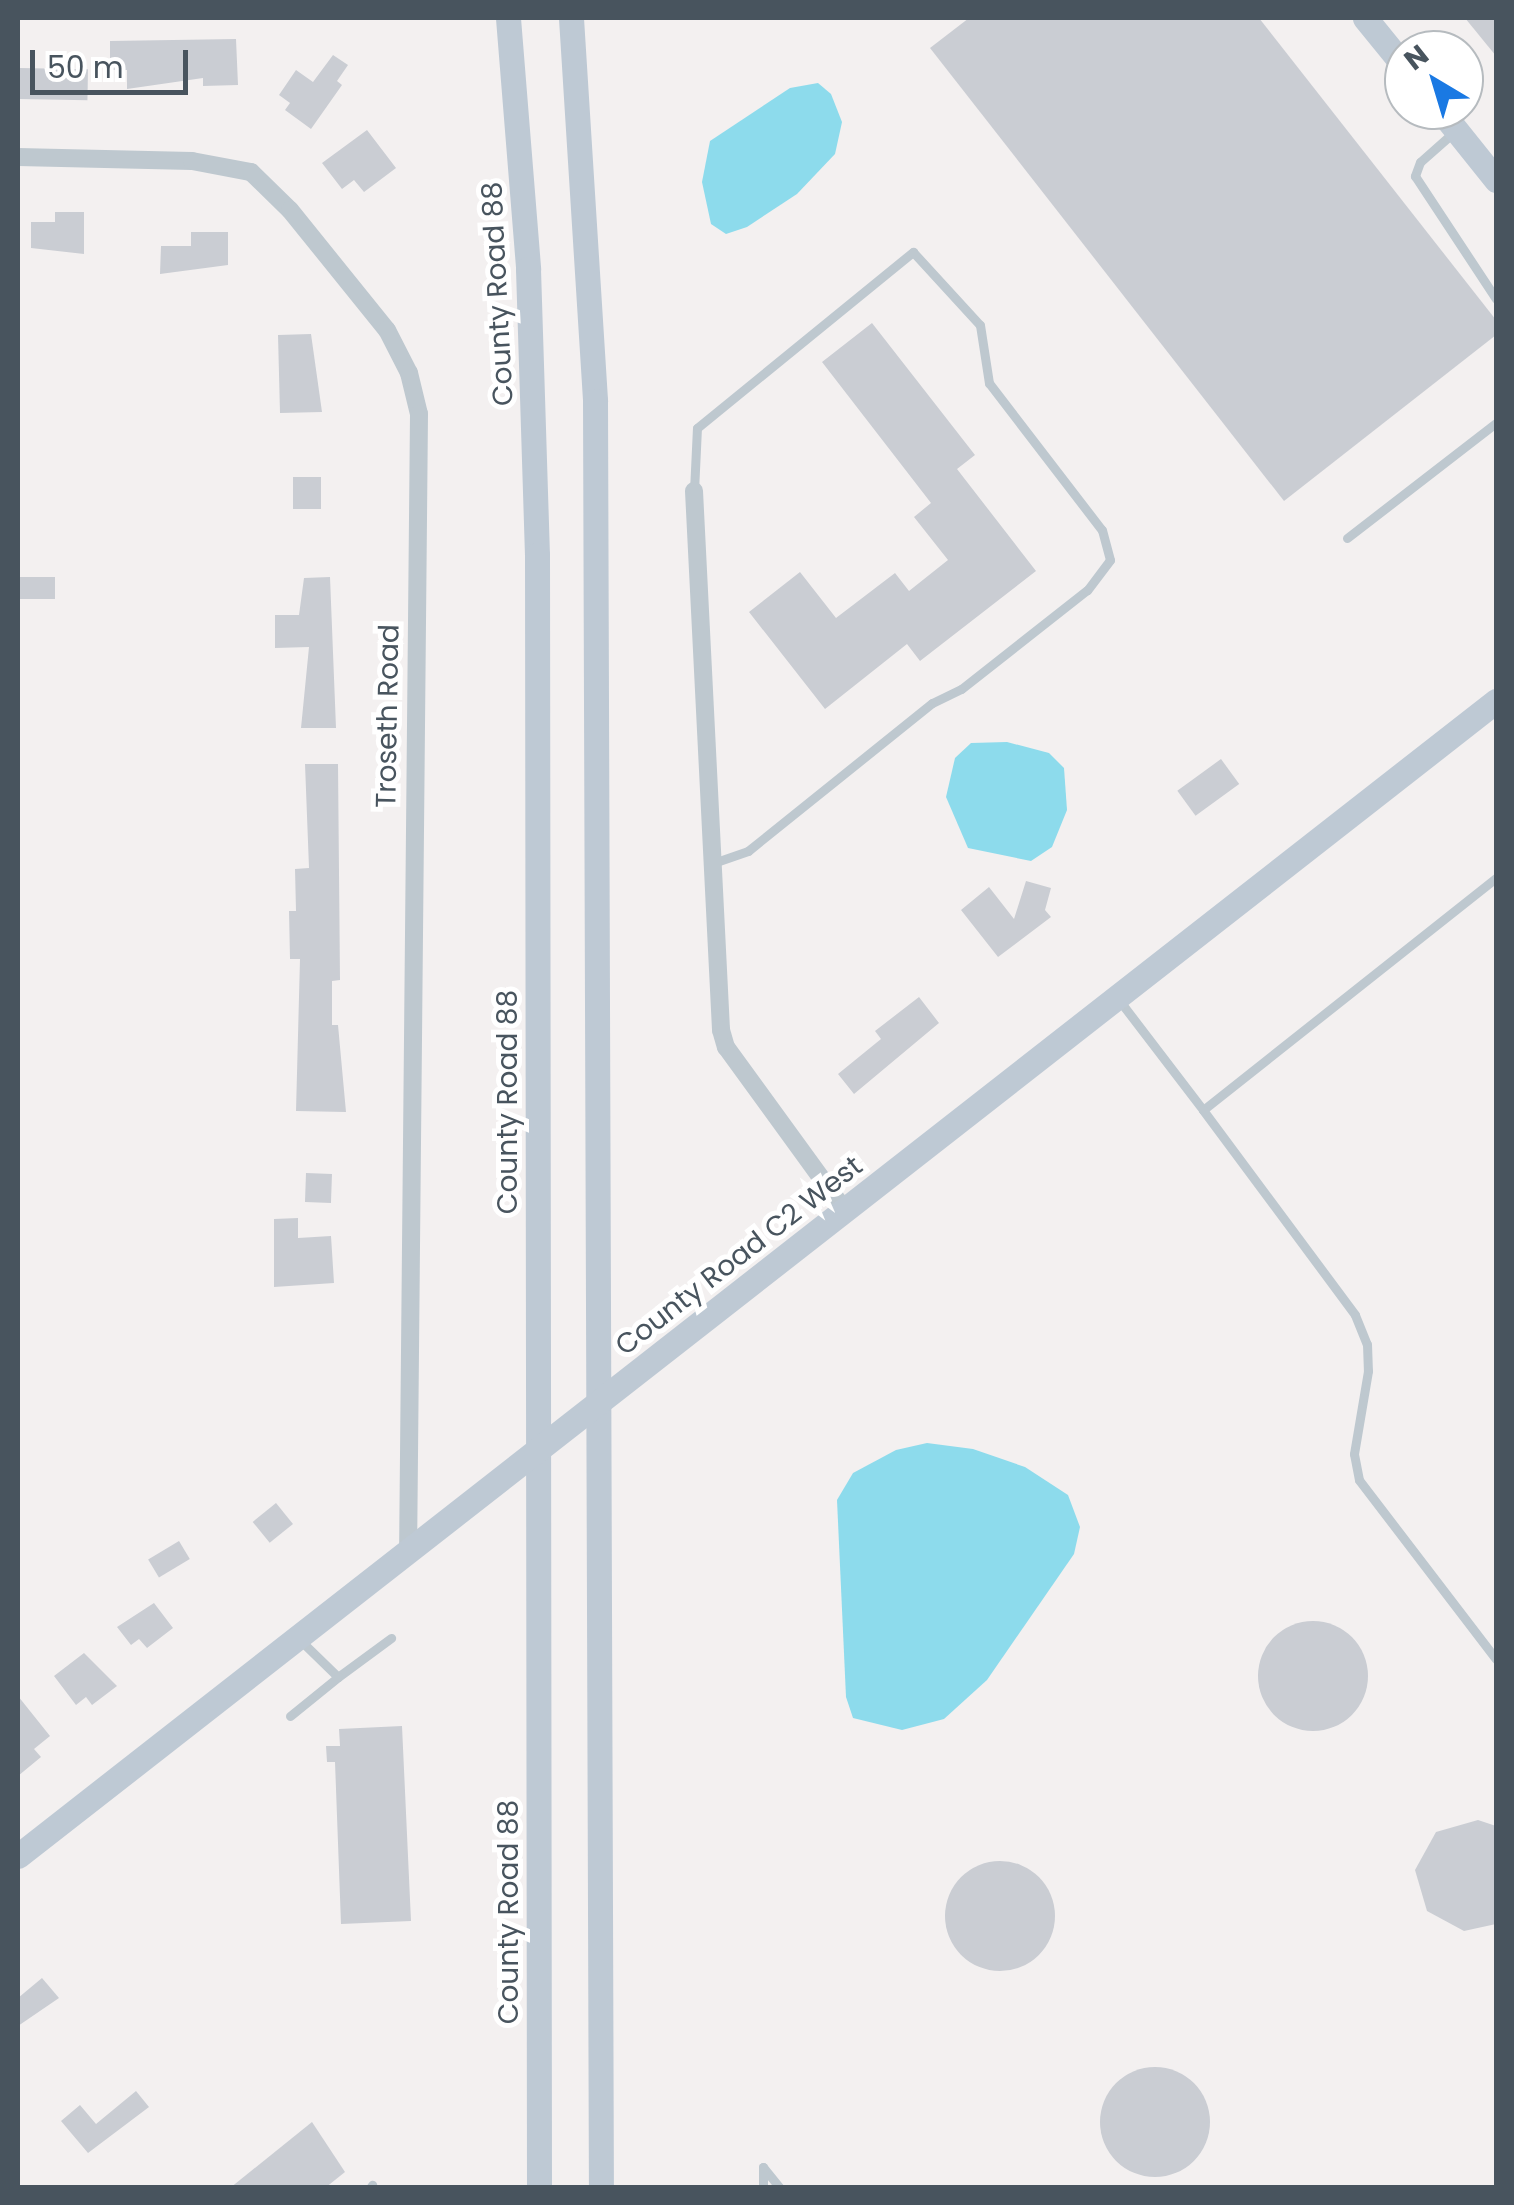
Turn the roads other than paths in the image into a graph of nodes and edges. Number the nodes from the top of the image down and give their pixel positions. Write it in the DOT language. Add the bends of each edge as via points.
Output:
graph roads {
  1 [pos="508,18"];
  2 [pos="572,18"];
  3 [pos="1365,18"];
  4 [pos="1384,41"];
  5 [pos="1456,131"];
  6 [pos="18,157"];
  7 [pos="1496,180"];
  8 [pos="1496,299"];
  9 [pos="1496,422"];
  10 [pos="694,491"];
  11 [pos="1347,538"];
  12 [pos="1496,701"];
  13 [pos="711,864"];
  14 [pos="1496,878"];
  15 [pos="1116,996"];
  16 [pos="1203,1110"];
  17 [pos="845,1210"];
  18 [pos="599,1404"];
  19 [pos="538,1451"];
  20 [pos="408,1553"];
  21 [pos="298,1638"];
  22 [pos="391,1638"];
  23 [pos="1496,1659"];
  24 [pos="338,1677"];
  25 [pos="290,1716"];
  26 [pos="18,1856"];
  27 [pos="539,2188"];
  28 [pos="601,2188"];
  29 [pos="763,2188"];
  30 [pos="780,2188"];
  1 -- 19 [label="main road, County Road 88" via="535,440"];
  2 -- 18 [label="main road" via="595,401"];
  3 -- 4 [label="main road"];
  5 -- 7 [label="main road"];
  5 -- 8 [label="lane" via="1420,162 1415,176"];
  6 -- 20 [label="street, Troseth Road" via="192,161 251,172 387,330 409,373 418,434"];
  9 -- 11 [label="lane"];
  10 -- 13 [label="street"];
  10 -- 13 [label="lane" via="697,428 913,252 980,325 989,383 1102,530 1110,560 1087,590 960,689 932,702 748,851"];
  12 -- 15 [label="main road, County Road C2 West"];
  13 -- 17 [label="street" via="716,1000 726,1047"];
  14 -- 16 [label="lane"];
  15 -- 16 [label="lane"];
  15 -- 17 [label="main road, County Road C2 West"];
  16 -- 23 [label="lane" via="1354,1314 1367,1344 1354,1454 1360,1480"];
  17 -- 18 [label="main road, County Road C2 West"];
  18 -- 19 [label="main road, County Road C2 West"];
  18 -- 28 [label="main road"];
  19 -- 20 [label="main road, County Road C2 West"];
  19 -- 27 [label="main road, County Road 88"];
  20 -- 21 [label="main road, County Road C2 West"];
  21 -- 24 [label="lane"];
  21 -- 26 [label="main road, County Road C2 West"];
  22 -- 24 [label="lane"];
  24 -- 25 [label="lane"];
  29 -- 30 [label="lane" via="763,2167"];
}
